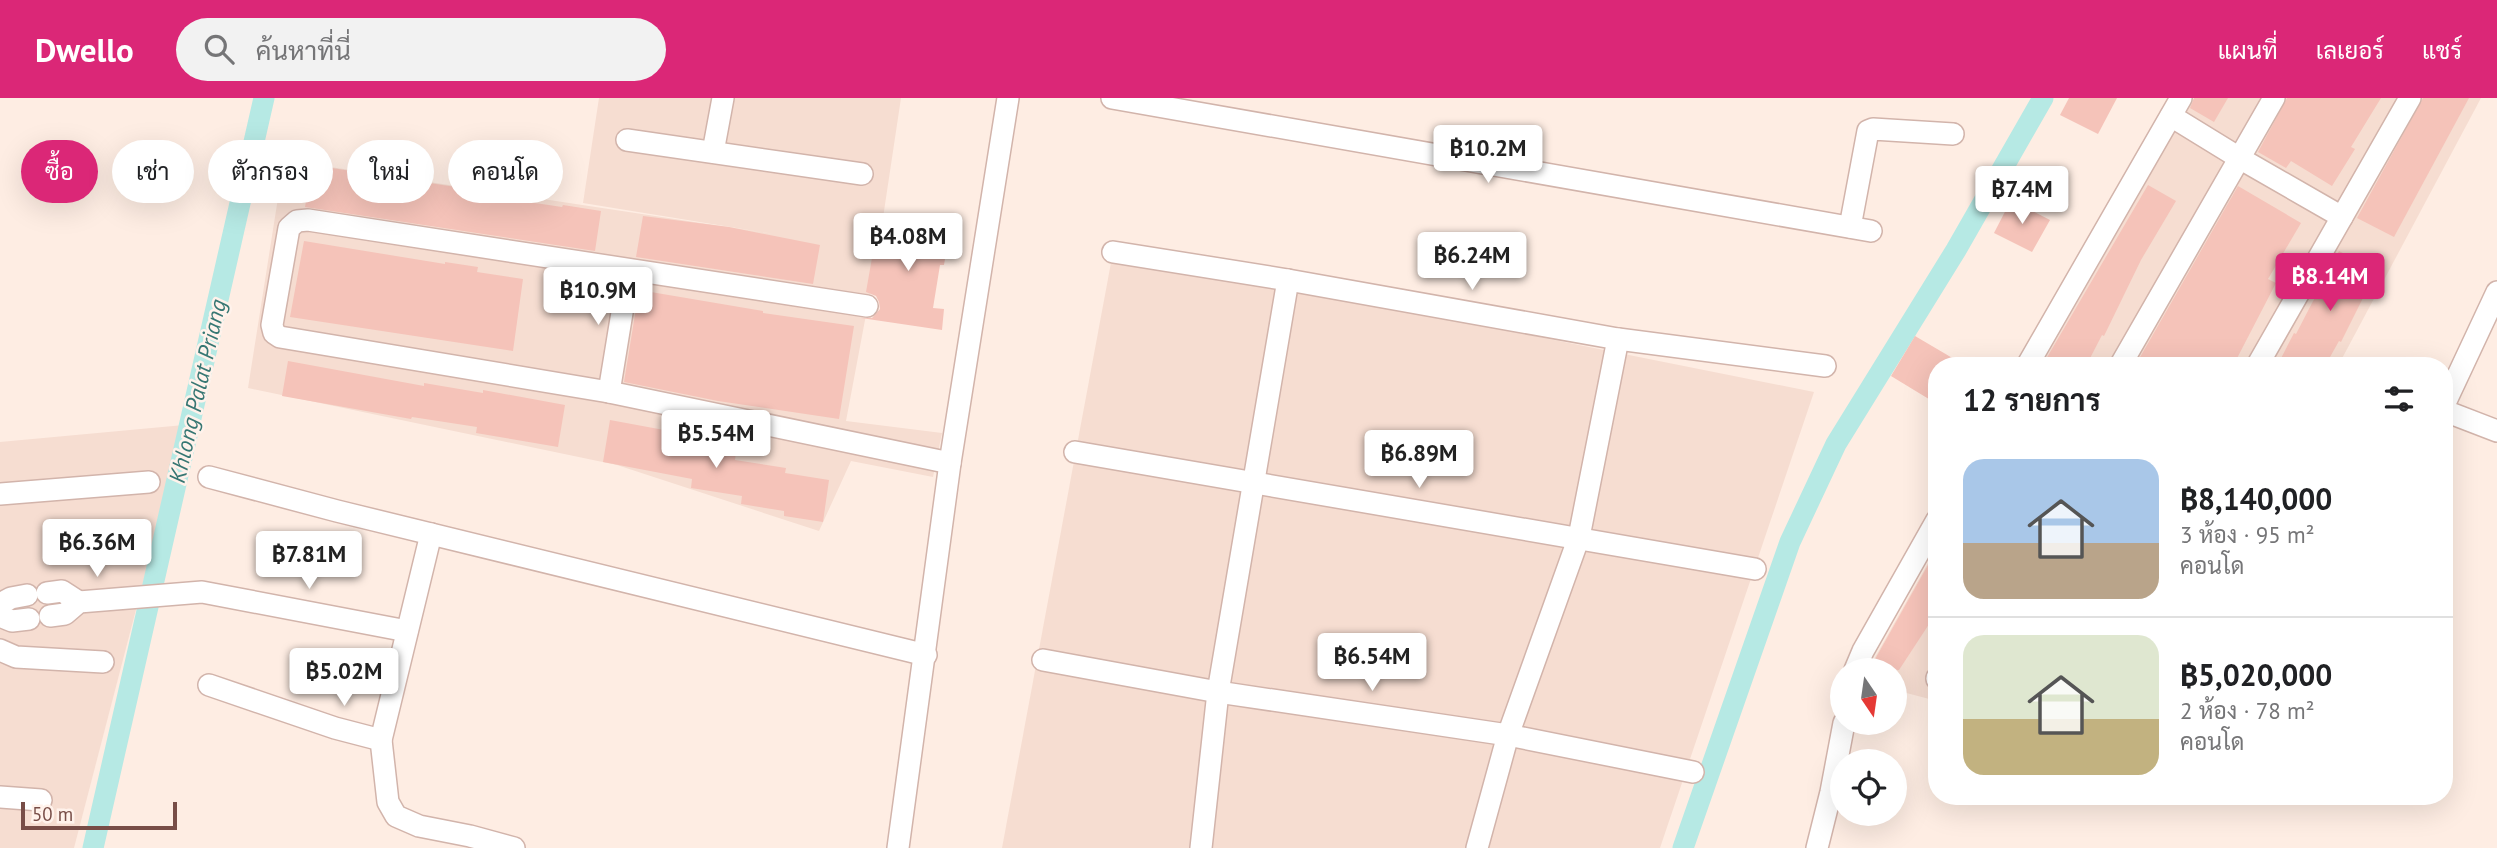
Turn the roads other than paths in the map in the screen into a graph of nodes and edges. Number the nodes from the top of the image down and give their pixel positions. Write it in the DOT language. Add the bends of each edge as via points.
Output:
graph roads {
  1 [pos="723,98"];
  2 [pos="1008,98"];
  3 [pos="1112,98"];
  4 [pos="2274,98"];
  5 [pos="2410,98"];
  6 [pos="2176,107"];
  7 [pos="1953,134"];
  8 [pos="627,140"];
  9 [pos="713,152"];
  10 [pos="2241,159"];
  11 [pos="862,174"];
  12 [pos="2342,217"];
  13 [pos="1113,252"];
  14 [pos="629,270"];
  15 [pos="1288,280"];
  16 [pos="2497,292"];
  17 [pos="867,306"];
  18 [pos="1618,339"];
  19 [pos="2032,357"];
  20 [pos="2125,357"];
  21 [pos="2263,357"];
  22 [pos="1825,366"];
  23 [pos="2453,386"];
  24 [pos="609,392"];
  25 [pos="2453,414"];
  26 [pos="2497,431"];
  27 [pos="1075,452"];
  28 [pos="950,463"];
  29 [pos="209,477"];
  30 [pos="149,482"];
  31 [pos="1253,484"];
  32 [pos="0,494"];
  33 [pos="431,534"];
  34 [pos="1928,536"];
  35 [pos="1579,537"];
  36 [pos="1755,569"];
  37 [pos="79,602"];
  38 [pos="0,611"];
  39 [pos="407,631"];
  40 [pos="0,650"];
  41 [pos="926,654"];
  42 [pos="1860,658"];
  43 [pos="1043,660"];
  44 [pos="103,662"];
  45 [pos="209,685"];
  46 [pos="1218,692"];
  47 [pos="1508,735"];
  48 [pos="1842,735"];
  49 [pos="381,740"];
  50 [pos="1693,772"];
  51 [pos="0,797"];
  52 [pos="41,800"];
  53 [pos="514,848"];
  54 [pos="898,848"];
  55 [pos="1201,848"];
  56 [pos="1477,848"];
  57 [pos="1817,848"];
  1 -- 9 [label="street"];
  2 -- 28 [label="street"];
  3 -- 7 [label="street" via="1860,229 1868,131"];
  4 -- 10 [label="street"];
  5 -- 12 [label="street"];
  6 -- 10 [label="street"];
  6 -- 19 [label="street"];
  8 -- 9 [label="street"];
  9 -- 11 [label="street"];
  10 -- 12 [label="street"];
  10 -- 20 [label="street"];
  12 -- 21 [label="street"];
  13 -- 15 [label="street"];
  14 -- 17 [label="street"];
  14 -- 24 [label="street"];
  14 -- 24 [label="street" via="297,221 289,228 272,325 280,337"];
  15 -- 18 [label="street"];
  15 -- 31 [label="street"];
  16 -- 23 [label="street"];
  18 -- 22 [label="street"];
  18 -- 35 [label="street"];
  24 -- 28 [label="street"];
  25 -- 26 [label="street"];
  27 -- 31 [label="street"];
  28 -- 41 [label="street"];
  29 -- 33 [label="street"];
  30 -- 32 [label="street"];
  31 -- 35 [label="street"];
  31 -- 46 [label="street"];
  33 -- 39 [label="street"];
  33 -- 41 [label="street"];
  34 -- 42 [label="street"];
  35 -- 36 [label="street"];
  35 -- 47 [label="street"];
  37 -- 38 [label="street" via="65,614 12,621"];
  37 -- 38 [label="street" via="62,591 11,598"];
  37 -- 39 [label="street" via="202,592"];
  39 -- 49 [label="street"];
  40 -- 44 [label="street" via="16,657"];
  41 -- 54 [label="street"];
  43 -- 46 [label="street"];
  45 -- 49 [label="street"];
  46 -- 47 [label="street"];
  46 -- 55 [label="street"];
  47 -- 50 [label="street"];
  47 -- 56 [label="street"];
  48 -- 57 [label="street"];
  49 -- 53 [label="street" via="388,802 396,816 419,826"];
  51 -- 52 [label="street"];
}
